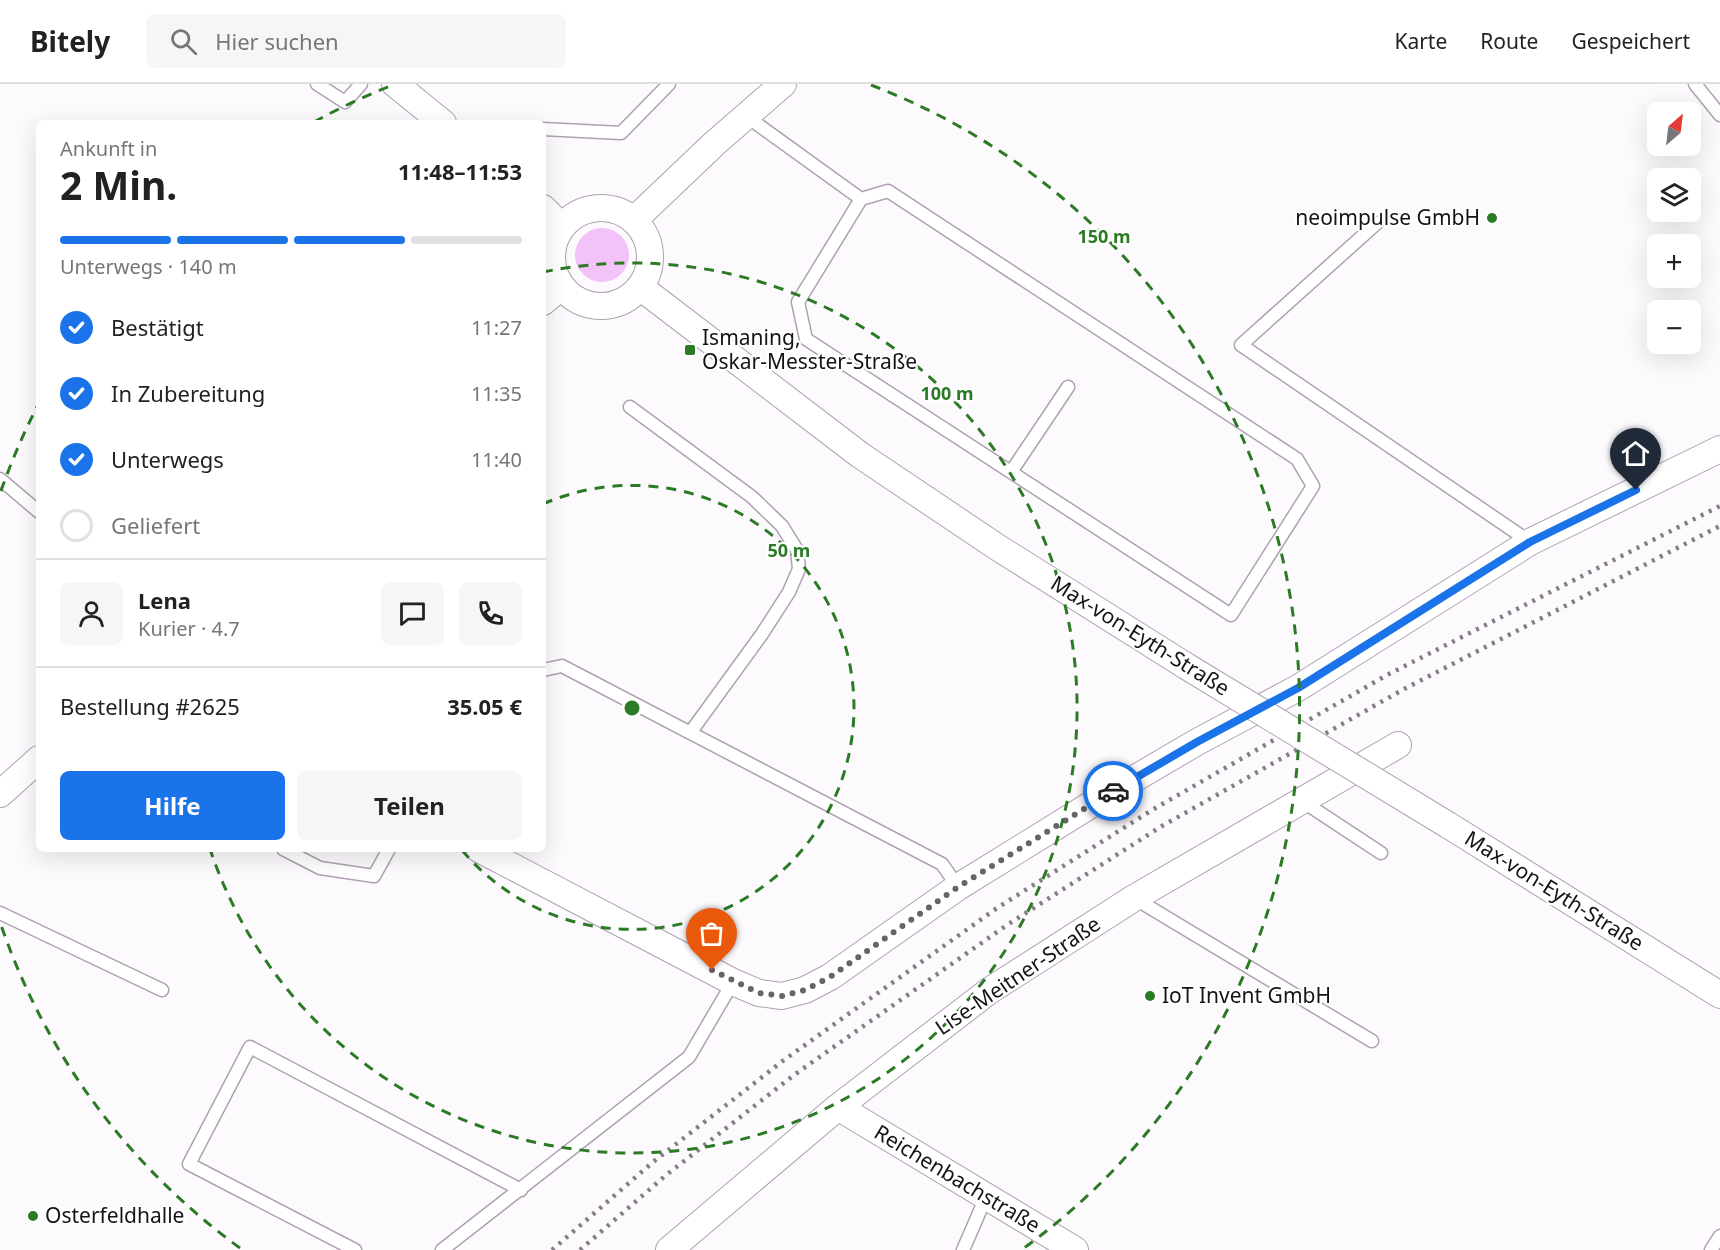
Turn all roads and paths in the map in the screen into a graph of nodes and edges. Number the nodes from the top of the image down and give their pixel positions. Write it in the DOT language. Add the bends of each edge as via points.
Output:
graph roads {
  1 [pos="317,84"];
  2 [pos="361,84"];
  3 [pos="395,84"];
  4 [pos="669,84"];
  5 [pos="783,84"];
  6 [pos="1695,84"];
  7 [pos="1720,115"];
  8 [pos="746,116"];
  9 [pos="439,120"];
  10 [pos="546,129"];
  11 [pos="861,198"];
  12 [pos="546,211"];
  13 [pos="634,220"];
  14 [pos="1377,222"];
  15 [pos="561,226"];
  16 [pos="640,287"];
  17 [pos="552,295"];
  18 [pos="1068,387"];
  19 [pos="630,407"];
  20 [pos="1720,449"];
  21 [pos="1011,472"];
  22 [pos="0,479"];
  23 [pos="36,509"];
  24 [pos="1530,542"];
  25 [pos="546,669"];
  26 [pos="690,733"];
  27 [pos="1398,746"];
  28 [pos="36,762"];
  29 [pos="0,794"];
  30 [pos="1302,801"];
  31 [pos="289,852"];
  32 [pos="387,852"];
  33 [pos="485,852"];
  34 [pos="1382,853"];
  35 [pos="958,887"];
  36 [pos="1134,898"];
  37 [pos="0,913"];
  38 [pos="733,982"];
  39 [pos="162,990"];
  40 [pos="1720,995"];
  41 [pos="1372,1041"];
  42 [pos="838,1107"];
  43 [pos="521,1190"];
  44 [pos="986,1197"];
  45 [pos="1720,1236"];
  46 [pos="355,1250"];
  47 [pos="442,1250"];
  48 [pos="669,1250"];
  49 [pos="963,1250"];
  50 [pos="1075,1250"];
  51 [pos="1711,1250"];
  1 -- 2 [label="lane" via="345,102"];
  3 -- 9 [label="street"];
  4 -- 10 [label="lane" via="621,132"];
  5 -- 8 [label="street"];
  6 -- 7 [label="lane"];
  8 -- 11 [label="lane"];
  8 -- 13 [label="street"];
  11 -- 21 [label="lane" via="798,302 806,339"];
  11 -- 21 [label="lane" via="888,190 1297,459 1313,486 1231,615"];
  12 -- 15 [label="street"];
  13 -- 15 [label="street" via="604,207 573,215"];
  13 -- 16 [label="street" via="646,238 650,260"];
  14 -- 24 [label="lane" via="1241,345"];
  15 -- 17 [label="street" via="551,250"];
  16 -- 17 [label="street" via="629,298 600,307"];
  16 -- 40 [label="street, Max-von-Eyth-Straße, bridge" via="860,455 997,547"];
  18 -- 21 [label="lane"];
  19 -- 26 [label="lane" via="752,497 782,526 797,550 799,569 789,592"];
  20 -- 24 [label="street"];
  22 -- 23 [label="lane"];
  24 -- 35 [label="street" via="1298,688 1104,796"];
  25 -- 26 [label="lane" via="562,666"];
  26 -- 35 [label="lane" via="942,864"];
  27 -- 30 [label="street, Lise-Meitner-Straße"];
  28 -- 29 [label="street"];
  30 -- 34 [label="lane"];
  30 -- 36 [label="street, Lise-Meitner-Straße"];
  31 -- 32 [label="lane" via="320,868 374,876"];
  33 -- 38 [label="street"];
  35 -- 38 [label="street" via="830,977 805,990 782,996 759,993"];
  36 -- 41 [label="lane"];
  36 -- 42 [label="street, Lise-Meitner-Straße" via="989,991"];
  37 -- 39 [label="lane"];
  38 -- 43 [label="lane" via="689,1057"];
  42 -- 44 [label="street, Reichenbachstraße"];
  42 -- 48 [label="street, Lise-Meitner-Straße"];
  43 -- 46 [label="lane" via="250,1047 189,1164"];
  43 -- 47 [label="lane"];
  44 -- 49 [label="lane"];
  44 -- 50 [label="street, Reichenbachstraße"];
  45 -- 51 [label="lane"];
}
